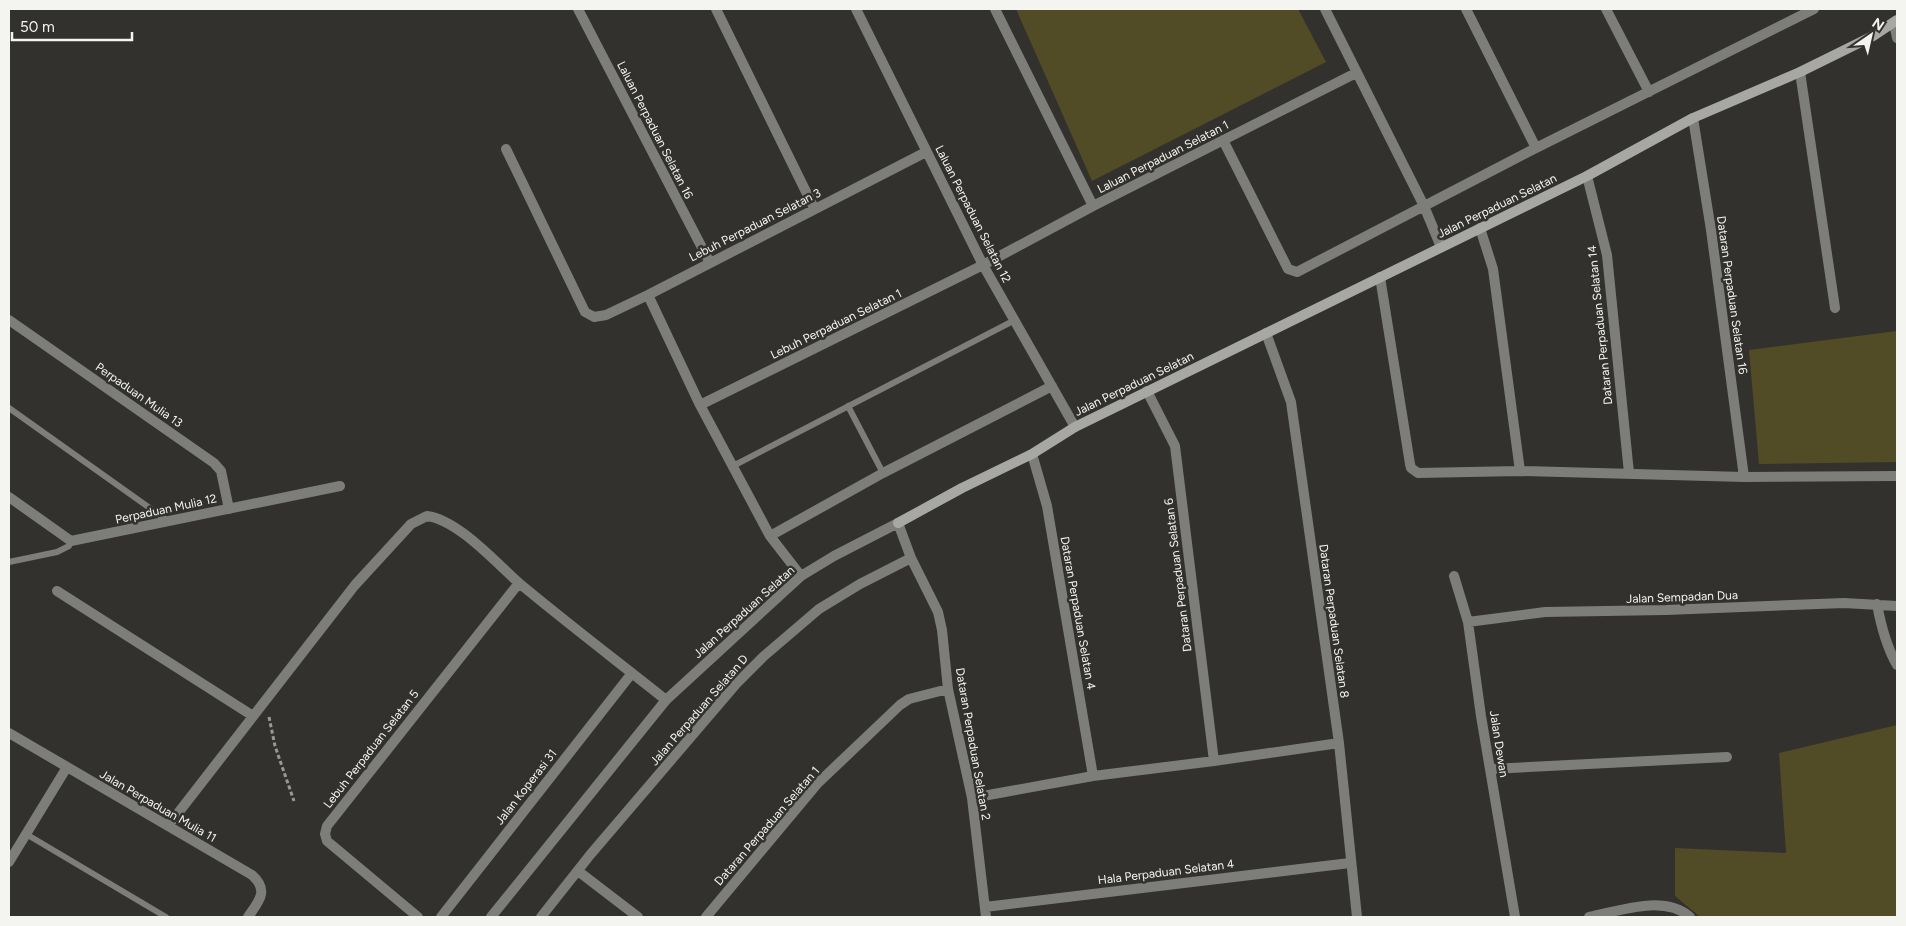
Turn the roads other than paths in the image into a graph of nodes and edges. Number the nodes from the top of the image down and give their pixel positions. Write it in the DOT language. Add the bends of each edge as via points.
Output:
graph roads {
  1 [pos="578,9"];
  2 [pos="716,9"];
  3 [pos="856,9"];
  4 [pos="995,9"];
  5 [pos="1325,9"];
  6 [pos="1466,9"];
  7 [pos="1606,9"];
  8 [pos="1814,9"];
  9 [pos="1895,21"];
  10 [pos="1897,38"];
  11 [pos="1800,72"];
  12 [pos="1356,73"];
  13 [pos="1649,92"];
  14 [pos="1693,118"];
  15 [pos="1223,140"];
  16 [pos="1536,148"];
  17 [pos="506,149"];
  18 [pos="926,152"];
  19 [pos="1587,176"];
  20 [pos="1093,206"];
  21 [pos="1424,206"];
  22 [pos="814,208"];
  23 [pos="1480,228"];
  24 [pos="1441,247"];
  25 [pos="710,263"];
  26 [pos="983,265"];
  27 [pos="1380,277"];
  28 [pos="648,294"];
  29 [pos="1835,308"];
  30 [pos="9,320"];
  31 [pos="1015,320"];
  32 [pos="1266,333"];
  33 [pos="1052,386"];
  34 [pos="1148,391"];
  35 [pos="700,404"];
  36 [pos="848,406"];
  37 [pos="9,408"];
  38 [pos="1075,427"];
  39 [pos="1032,454"];
  40 [pos="732,466"];
  41 [pos="1520,471"];
  42 [pos="883,473"];
  43 [pos="1629,473"];
  44 [pos="1897,476"];
  45 [pos="1744,477"];
  46 [pos="340,486"];
  47 [pos="9,498"];
  48 [pos="229,508"];
  49 [pos="168,521"];
  50 [pos="898,523"];
  51 [pos="770,536"];
  52 [pos="71,541"];
  53 [pos="911,558"];
  54 [pos="9,562"];
  55 [pos="801,576"];
  56 [pos="1454,576"];
  57 [pos="519,583"];
  58 [pos="57,592"];
  59 [pos="1877,604"];
  60 [pos="1897,606"];
  61 [pos="1468,622"];
  62 [pos="1897,666"];
  63 [pos="632,673"];
  64 [pos="948,689"];
  65 [pos="666,700"];
  66 [pos="253,716"];
  67 [pos="9,733"];
  68 [pos="1339,743"];
  69 [pos="1727,757"];
  70 [pos="1214,762"];
  71 [pos="67,767"];
  72 [pos="1490,769"];
  73 [pos="1092,776"];
  74 [pos="972,798"];
  75 [pos="168,826"];
  76 [pos="26,834"];
  77 [pos="9,862"];
  78 [pos="1350,862"];
  79 [pos="578,870"];
  80 [pos="985,912"];
  81 [pos="166,917"];
  82 [pos="248,917"];
  83 [pos="418,917"];
  84 [pos="440,917"];
  85 [pos="491,917"];
  86 [pos="542,917"];
  87 [pos="638,917"];
  88 [pos="706,917"];
  89 [pos="1357,917"];
  90 [pos="1514,917"];
  91 [pos="1588,917"];
  92 [pos="1690,917"];
  1 -- 25 [label="street, Laluan Perpaduan Selatan 16"];
  2 -- 22 [label="street"];
  3 -- 18 [label="street, Laluan Perpaduan Selatan 12"];
  4 -- 20 [label="street"];
  5 -- 12 [label="street"];
  6 -- 16 [label="street"];
  7 -- 13 [label="street"];
  8 -- 13 [label="street"];
  9 -- 10 [label="street"];
  9 -- 11 [label="street, Jalan Perpaduan Selatan" via="1873,36"];
  11 -- 14 [label="street, Jalan Perpaduan Selatan"];
  11 -- 29 [label="street"];
  12 -- 15 [label="street, Laluan Perpaduan Selatan 1"];
  12 -- 21 [label="street"];
  13 -- 16 [label="street"];
  14 -- 19 [label="street, Jalan Perpaduan Selatan"];
  14 -- 45 [label="street, Dataran Perpaduan Selatan 16"];
  15 -- 20 [label="street, Laluan Perpaduan Selatan 1"];
  15 -- 21 [label="street" via="1286,265 1293,271 1302,270"];
  16 -- 21 [label="street"];
  17 -- 28 [label="street, Lebuh Perpaduan Selatan 3" via="585,312 594,317 606,315"];
  18 -- 22 [label="street, Lebuh Perpaduan Selatan 3"];
  18 -- 26 [label="street, Laluan Perpaduan Selatan 12"];
  19 -- 23 [label="street, Jalan Perpaduan Selatan"];
  19 -- 43 [label="street, Dataran Perpaduan Selatan 14" via="1607,255"];
  20 -- 26 [label="street, Laluan Perpaduan Selatan 1"];
  21 -- 24 [label="street"];
  22 -- 25 [label="street, Lebuh Perpaduan Selatan 3"];
  23 -- 24 [label="street, Jalan Perpaduan Selatan"];
  23 -- 41 [label="street" via="1493,269"];
  24 -- 27 [label="street, Jalan Perpaduan Selatan"];
  25 -- 28 [label="street, Lebuh Perpaduan Selatan 3"];
  26 -- 31 [label="street, Laluan Perpaduan Selatan 12"];
  26 -- 35 [label="street, Lebuh Perpaduan Selatan 1"];
  27 -- 32 [label="street, Jalan Perpaduan Selatan"];
  27 -- 41 [label="street" via="1411,468 1428,474"];
  28 -- 35 [label="street"];
  30 -- 48 [label="street, Perpaduan Mulia 13" via="214,463 221,471"];
  31 -- 33 [label="street, Laluan Perpaduan Selatan 12"];
  31 -- 36 [label="lane"];
  32 -- 34 [label="street, Jalan Perpaduan Selatan"];
  32 -- 68 [label="street, Dataran Perpaduan Selatan 8" via="1291,402"];
  33 -- 38 [label="street, Laluan Perpaduan Selatan 12"];
  33 -- 42 [label="street"];
  34 -- 38 [label="street, Jalan Perpaduan Selatan"];
  34 -- 70 [label="street, Dataran Perpaduan Selatan 6" via="1175,446"];
  35 -- 40 [label="street"];
  36 -- 40 [label="lane"];
  36 -- 42 [label="lane"];
  37 -- 49 [label="lane"];
  38 -- 39 [label="street, Jalan Perpaduan Selatan"];
  39 -- 50 [label="street, Jalan Perpaduan Selatan"];
  39 -- 73 [label="street, Dataran Perpaduan Selatan 4" via="1047,506"];
  40 -- 51 [label="street"];
  41 -- 43 [label="street"];
  42 -- 51 [label="street"];
  43 -- 45 [label="street"];
  44 -- 45 [label="street"];
  46 -- 48 [label="street, Perpaduan Mulia 12"];
  47 -- 52 [label="street"];
  48 -- 49 [label="street, Perpaduan Mulia 12"];
  49 -- 52 [label="street, Perpaduan Mulia 12"];
  50 -- 53 [label="street, Dataran Perpaduan Selatan 2"];
  50 -- 55 [label="street, Jalan Perpaduan Selatan"];
  51 -- 55 [label="street"];
  52 -- 54 [label="lane" via="69,546 57,552"];
  53 -- 64 [label="street, Dataran Perpaduan Selatan 2" via="938,612"];
  53 -- 79 [label="street, Jalan Perpaduan Selatan D" via="820,609 764,656 736,684"];
  55 -- 65 [label="street, Jalan Perpaduan Selatan"];
  56 -- 61 [label="street, Jalan Dewan"];
  57 -- 63 [label="street"];
  57 -- 66 [label="street" via="446,521 428,516 418,518 355,585"];
  57 -- 83 [label="street, Lebuh Perpaduan Selatan 5" via="327,826 327,841"];
  58 -- 66 [label="street"];
  59 -- 60 [label="street, Jalan Sempadan Dua"];
  59 -- 61 [label="street, Jalan Sempadan Dua" via="1546,612"];
  59 -- 62 [label="street" via="1881,628"];
  61 -- 72 [label="street, Jalan Dewan"];
  63 -- 65 [label="street"];
  63 -- 84 [label="street, Jalan Koperasi 31"];
  64 -- 74 [label="street, Dataran Perpaduan Selatan 2"];
  64 -- 88 [label="street, Dataran Perpaduan Selatan 1" via="909,699 900,705 817,784"];
  65 -- 85 [label="street, Jalan Perpaduan Selatan"];
  66 -- 75 [label="street"];
  67 -- 71 [label="street, Jalan Perpaduan Mulia 11"];
  68 -- 70 [label="street"];
  68 -- 78 [label="street, Dataran Perpaduan Selatan 8"];
  69 -- 72 [label="street"];
  70 -- 73 [label="street"];
  71 -- 75 [label="street, Jalan Perpaduan Mulia 11"];
  71 -- 76 [label="street"];
  72 -- 90 [label="street, Jalan Dewan"];
  73 -- 74 [label="street"];
  74 -- 80 [label="street, Dataran Perpaduan Selatan 2"];
  75 -- 82 [label="street, Jalan Perpaduan Mulia 11" via="258,880 262,894"];
  76 -- 77 [label="street"];
  76 -- 81 [label="lane"];
  78 -- 80 [label="street, Hala Perpaduan Selatan 4"];
  78 -- 89 [label="street, Dataran Perpaduan Selatan 8"];
  79 -- 86 [label="street, Jalan Perpaduan Selatan D"];
  79 -- 87 [label="street"];
  91 -- 92 [label="street" via="1655,904 1671,907"];
}
